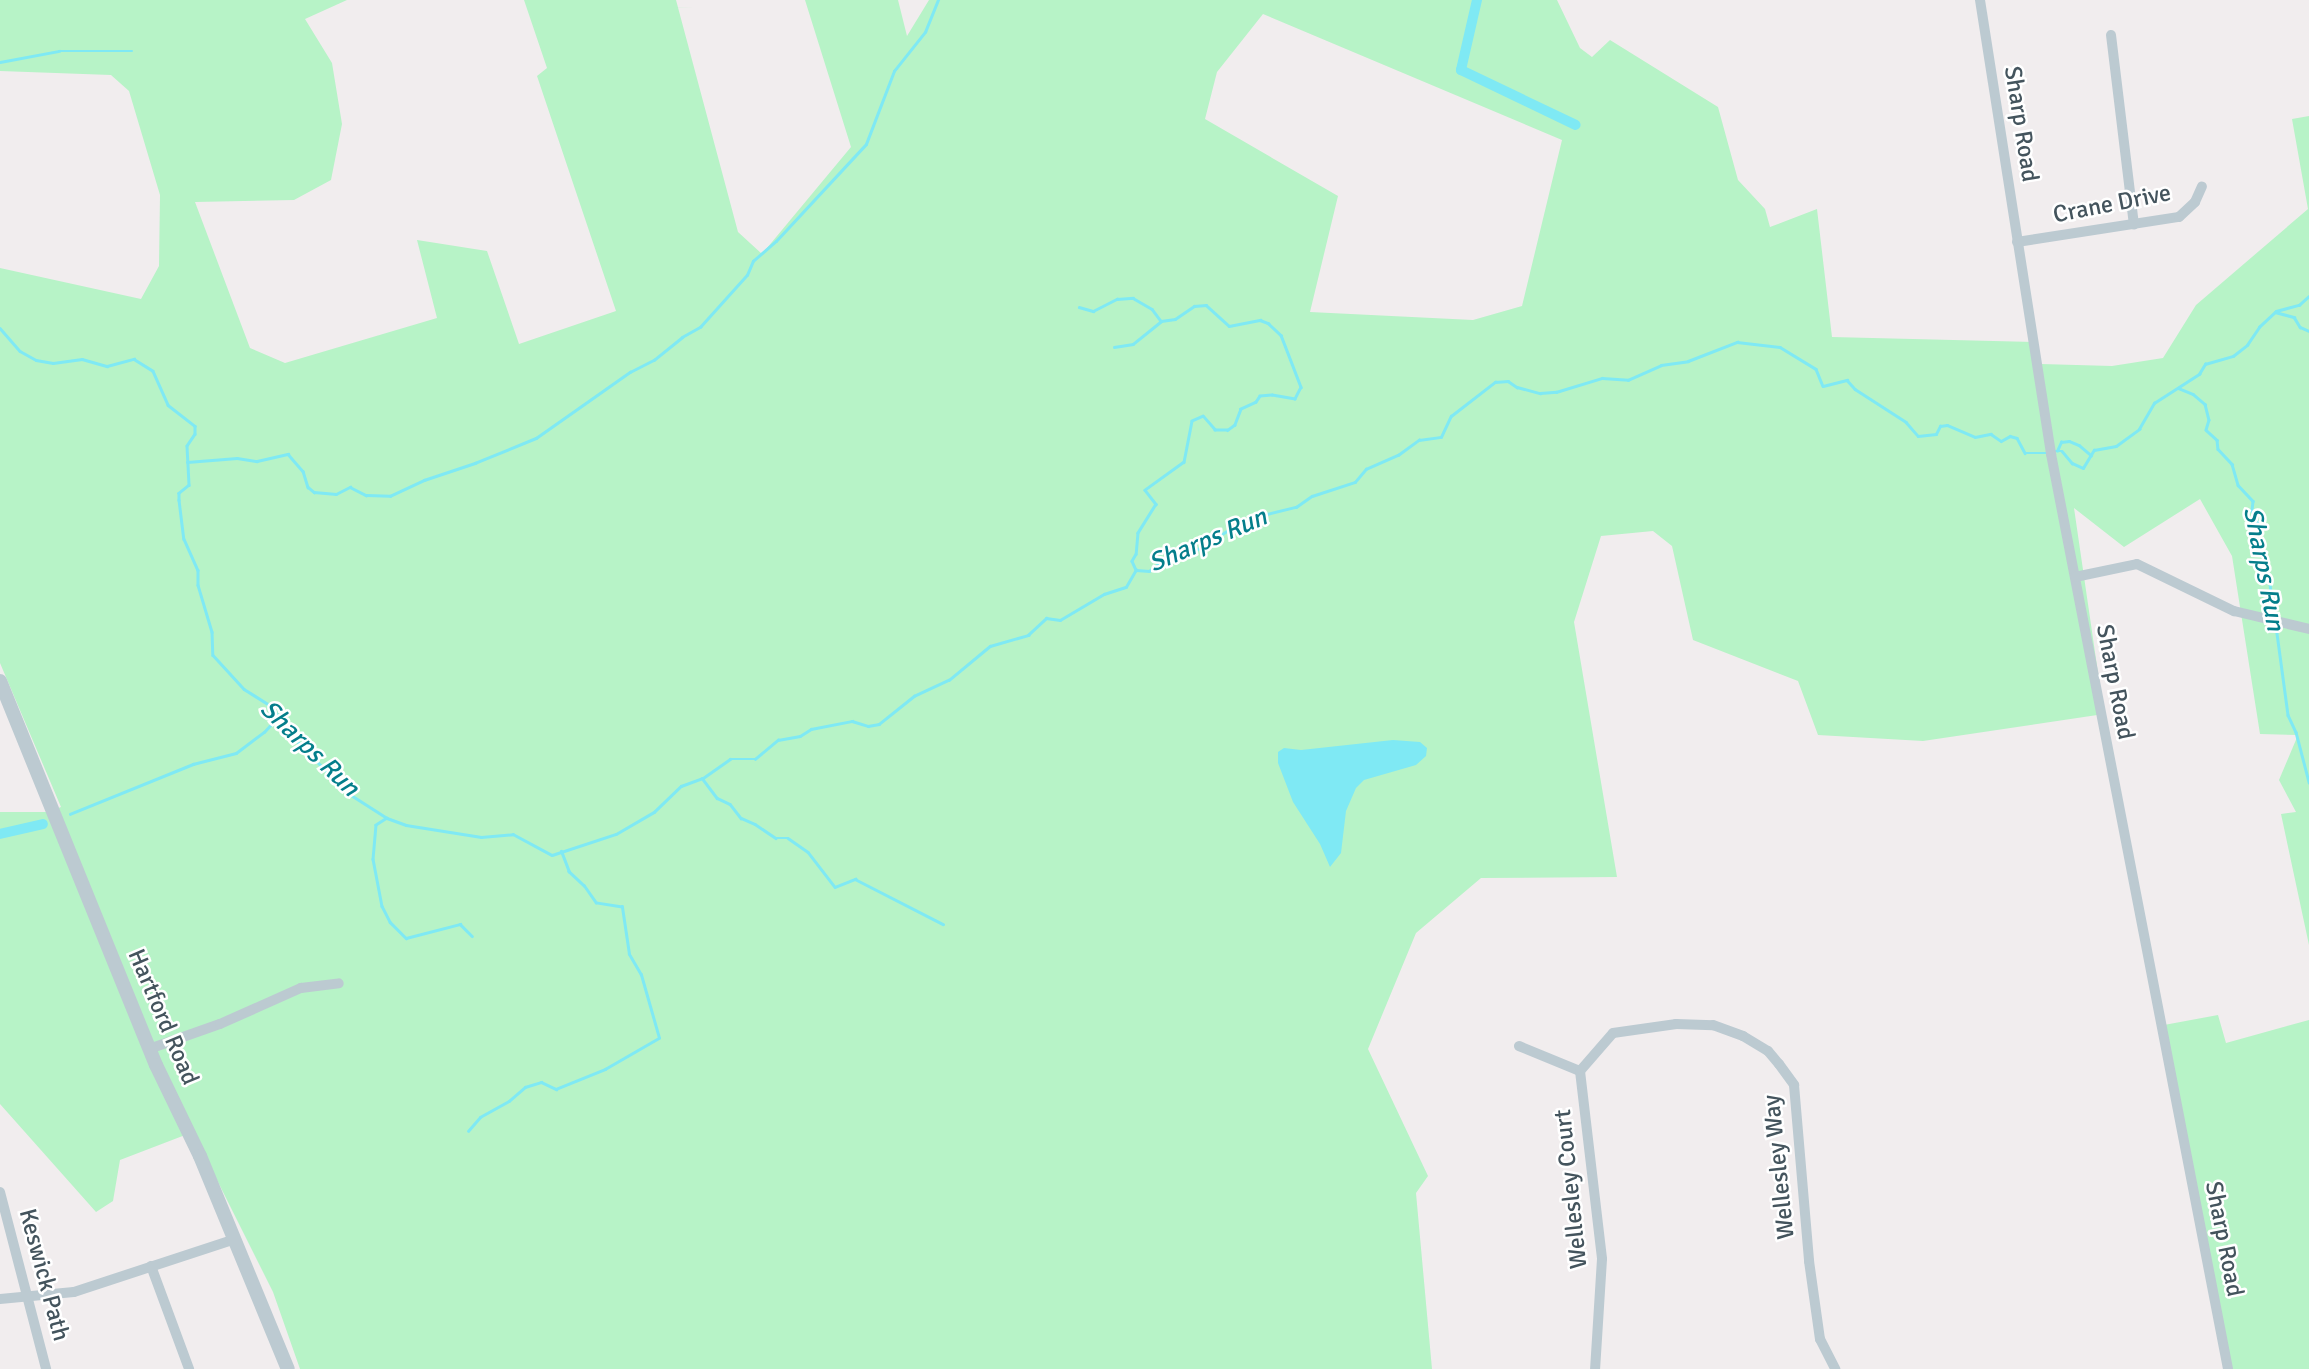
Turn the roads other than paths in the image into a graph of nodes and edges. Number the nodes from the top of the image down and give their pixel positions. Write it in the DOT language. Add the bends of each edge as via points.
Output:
graph roads {
  1 [pos="1980,0"];
  2 [pos="2111,36"];
  3 [pos="2202,186"];
  4 [pos="2134,225"];
  5 [pos="2017,242"];
  6 [pos="2075,577"];
  7 [pos="2309,629"];
  8 [pos="0,681"];
  9 [pos="339,983"];
  10 [pos="1519,1046"];
  11 [pos="149,1048"];
  12 [pos="1580,1071"];
  13 [pos="0,1192"];
  14 [pos="235,1239"];
  15 [pos="151,1266"];
  16 [pos="29,1297"];
  17 [pos="0,1299"];
  18 [pos="47,1369"];
  19 [pos="189,1369"];
  20 [pos="289,1369"];
  21 [pos="1595,1369"];
  22 [pos="1835,1369"];
  23 [pos="2228,1369"];
  1 -- 5 [label="street, Sharp Road"];
  2 -- 4 [label="street"];
  3 -- 4 [label="street, Crane Drive" via="2195,202 2179,217"];
  4 -- 5 [label="street, Crane Drive"];
  5 -- 6 [label="street, Sharp Road"];
  6 -- 7 [label="street" via="2137,564 2234,611"];
  6 -- 23 [label="street, Sharp Road"];
  8 -- 11 [label="street, Hartford Road"];
  9 -- 11 [label="street" via="301,988 220,1024"];
  10 -- 12 [label="street"];
  11 -- 14 [label="street, Hartford Road"];
  12 -- 21 [label="street, Wellesley Court" via="1602,1259"];
  12 -- 22 [label="street, Wellesley Way" via="1613,1033 1676,1024 1713,1025 1768,1051 1794,1085 1820,1339"];
  13 -- 16 [label="street, Keswick Path"];
  14 -- 15 [label="street"];
  14 -- 20 [label="street, Hartford Road"];
  15 -- 16 [label="street" via="74,1292"];
  15 -- 19 [label="street"];
  16 -- 17 [label="street"];
  16 -- 18 [label="street, Keswick Path"];
}
